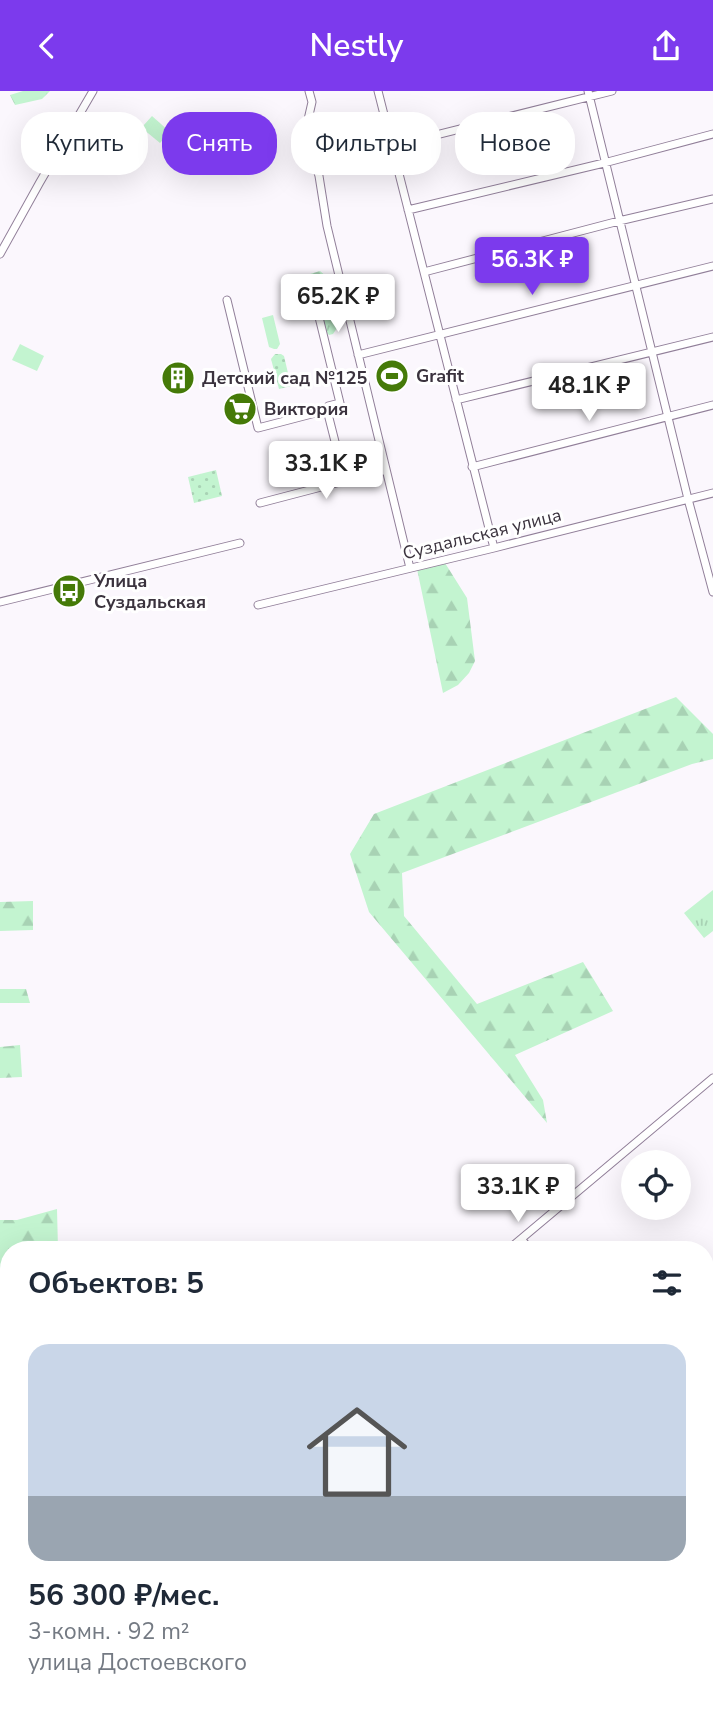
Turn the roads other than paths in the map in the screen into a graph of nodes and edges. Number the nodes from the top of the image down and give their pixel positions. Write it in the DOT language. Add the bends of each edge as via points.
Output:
graph roads {
  1 [pos="93,91"];
  2 [pos="309,91"];
  3 [pos="379,91"];
  4 [pos="612,91"];
  5 [pos="588,94"];
  6 [pos="384,112"];
  7 [pos="441,133"];
  8 [pos="713,134"];
  9 [pos="604,163"];
  10 [pos="399,175"];
  11 [pos="713,199"];
  12 [pos="408,210"];
  13 [pos="619,221"];
  14 [pos="0,254"];
  15 [pos="713,266"];
  16 [pos="424,272"];
  17 [pos="340,283"];
  18 [pos="636,286"];
  19 [pos="227,300"];
  20 [pos="440,334"];
  21 [pos="713,337"];
  22 [pos="652,353"];
  23 [pos="358,355"];
  24 [pos="456,400"];
  25 [pos="713,405"];
  26 [pos="327,410"];
  27 [pos="668,417"];
  28 [pos="472,467"];
  29 [pos="386,470"];
  30 [pos="345,481"];
  31 [pos="713,493"];
  32 [pos="688,499"];
  33 [pos="260,503"];
  34 [pos="240,543"];
  35 [pos="494,548"];
  36 [pos="410,568"];
  37 [pos="710,572"];
  38 [pos="713,592"];
  39 [pos="0,602"];
  40 [pos="258,605"];
  41 [pos="713,1078"];
  42 [pos="522,1239"];
  43 [pos="519,1241"];
  1 -- 14 [label="street"];
  2 -- 17 [label="street" via="310,147"];
  3 -- 6 [label="street"];
  4 -- 5 [label="street"];
  5 -- 7 [label="street"];
  5 -- 9 [label="street"];
  8 -- 9 [label="street"];
  9 -- 12 [label="street"];
  9 -- 13 [label="street"];
  10 -- 12 [label="street"];
  11 -- 13 [label="street"];
  12 -- 16 [label="street"];
  13 -- 16 [label="street"];
  13 -- 18 [label="street"];
  15 -- 18 [label="street"];
  16 -- 20 [label="street"];
  17 -- 23 [label="street"];
  17 -- 26 [label="street" via="316,306 340,403"];
  18 -- 20 [label="street"];
  18 -- 22 [label="street"];
  19 -- 26 [label="street" via="258,428"];
  20 -- 23 [label="street"];
  20 -- 24 [label="street"];
  21 -- 22 [label="street"];
  22 -- 24 [label="street"];
  22 -- 27 [label="street"];
  23 -- 29 [label="street"];
  24 -- 28 [label="street"];
  25 -- 27 [label="street"];
  26 -- 30 [label="street"];
  27 -- 28 [label="street"];
  27 -- 32 [label="street"];
  28 -- 35 [label="street"];
  29 -- 30 [label="street"];
  29 -- 36 [label="street"];
  30 -- 33 [label="street"];
  31 -- 32 [label="street, Суздальская улица"];
  32 -- 35 [label="street, Суздальская улица"];
  32 -- 37 [label="street"];
  34 -- 39 [label="street"];
  35 -- 36 [label="street, Суздальская улица"];
  36 -- 40 [label="street, Суздальская улица"];
  37 -- 38 [label="street"];
  41 -- 42 [label="street"];
  42 -- 43 [label="street"];
}
